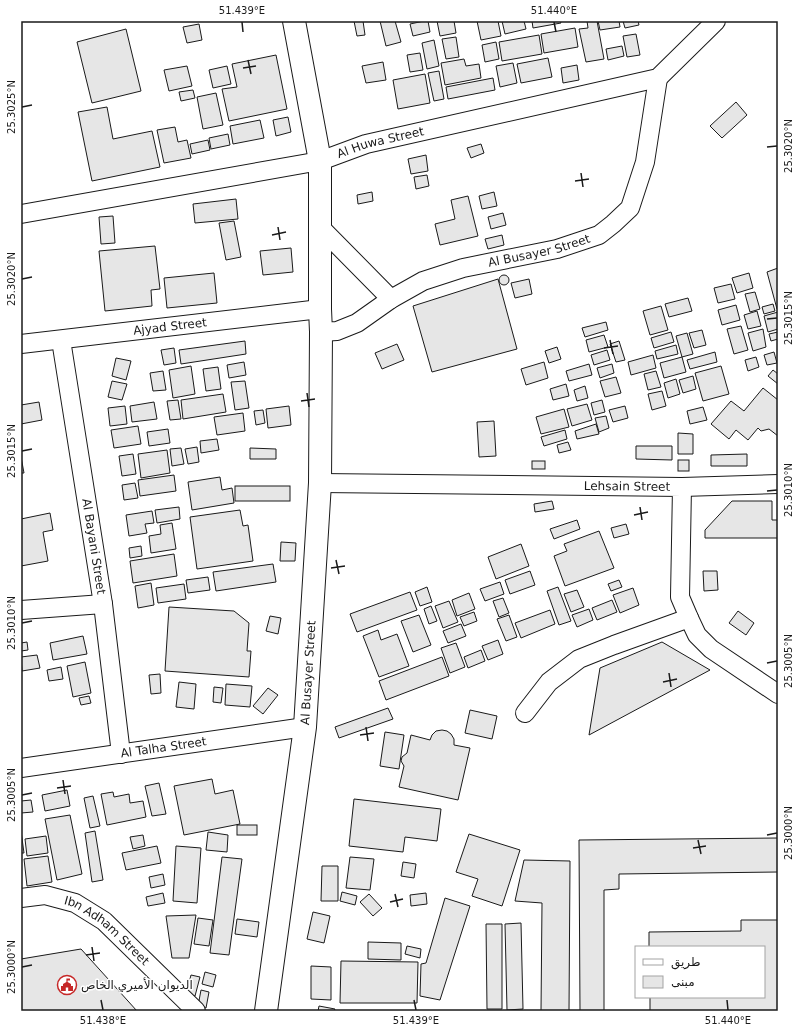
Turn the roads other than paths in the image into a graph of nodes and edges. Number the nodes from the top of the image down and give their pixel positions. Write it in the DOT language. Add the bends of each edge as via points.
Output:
graph roads {
  1 [pos="294,21"];
  2 [pos="716,21"];
  3 [pos="658,78"];
  4 [pos="320,161"];
  5 [pos="21,214"];
  6 [pos="319,226"];
  7 [pos="391,299"];
  8 [pos="320,309"];
  9 [pos="321,332"];
  10 [pos="61,340"];
  11 [pos="21,344"];
  12 [pos="320,483"];
  13 [pos="778,484"];
  14 [pos="682,487"];
  15 [pos="102,604"];
  16 [pos="21,610"];
  17 [pos="689,618"];
  18 [pos="778,694"];
  19 [pos="525,713"];
  20 [pos="306,727"];
  21 [pos="121,754"];
  22 [pos="21,768"];
  23 [pos="21,898"];
  24 [pos="196,1011"];
  25 [pos="266,1011"];
  1 -- 4 [label="street, Al Busayer Street"];
  2 -- 3 [label="street"];
  3 -- 4 [label="street, Al Huwa Street" via="366,144"];
  3 -- 7 [label="street, Al Busayer Street" via="645,162 630,208 613,224 599,235 557,249 463,268 422,281"];
  4 -- 5 [label="street, Al Huwa Street"];
  4 -- 6 [label="street, Al Busayer Street"];
  6 -- 7 [label="street"];
  6 -- 8 [label="street, Al Busayer Street"];
  7 -- 9 [label="street, Al Busayer Street" via="357,323 337,331"];
  8 -- 9 [label="street, Al Busayer Street"];
  8 -- 10 [label="street, Ajyad Street"];
  9 -- 12 [label="street, Al Busayer Street"];
  10 -- 11 [label="street, Ajyad Street"];
  10 -- 15 [label="street, Al Bayani Street"];
  12 -- 14 [label="street, Lehsain Street"];
  12 -- 20 [label="street, Al Busayer Street"];
  13 -- 14 [label="street"];
  14 -- 17 [label="street, Lehsain Street" via="680,597"];
  15 -- 16 [label="street"];
  15 -- 21 [label="street, Al Bayani Street"];
  17 -- 18 [label="street, Lehsain Street" via="696,635 711,649"];
  17 -- 19 [label="street" via="579,659 549,682"];
  20 -- 21 [label="street, Al Talha Street"];
  20 -- 25 [label="street, Al Busayer Street"];
  21 -- 22 [label="street, Al Talha Street"];
  23 -- 24 [label="street, Ibn Adham Street" via="45,895 75,903 104,921"];
}
